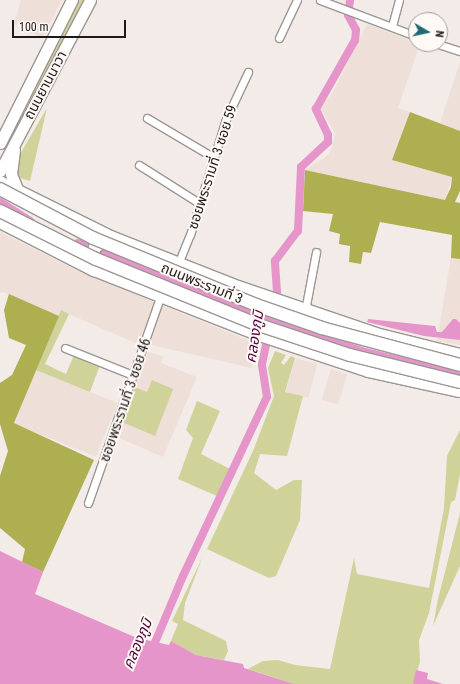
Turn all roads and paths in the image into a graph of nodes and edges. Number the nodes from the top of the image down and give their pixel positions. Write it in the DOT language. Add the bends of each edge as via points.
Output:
graph roads {
  1 [pos="72,0"];
  2 [pos="90,0"];
  3 [pos="297,0"];
  4 [pos="320,0"];
  5 [pos="398,0"];
  6 [pos="392,26"];
  7 [pos="408,33"];
  8 [pos="279,38"];
  9 [pos="448,47"];
  10 [pos="460,51"];
  11 [pos="248,72"];
  12 [pos="147,118"];
  13 [pos="0,143"];
  14 [pos="15,144"];
  15 [pos="213,157"];
  16 [pos="139,165"];
  17 [pos="0,170"];
  18 [pos="0,182"];
  19 [pos="0,189"];
  20 [pos="18,191"];
  21 [pos="199,203"];
  22 [pos="0,211"];
  23 [pos="0,222"];
  24 [pos="111,237"];
  25 [pos="316,252"];
  26 [pos="178,264"];
  27 [pos="94,270"];
  28 [pos="160,297"];
  29 [pos="305,311"];
  30 [pos="65,348"];
  31 [pos="460,355"];
  32 [pos="460,365"];
  33 [pos="133,375"];
  34 [pos="460,382"];
  35 [pos="460,391"];
  36 [pos="88,503"];
  1 -- 13 [label="main road, ถนนยานนาวา"];
  2 -- 14 [label="main road, ถนนยานนาวา"];
  3 -- 8 [label="street"];
  4 -- 6 [label="street"];
  5 -- 6 [label="street"];
  6 -- 7 [label="street"];
  9 -- 10 [label="street"];
  11 -- 15 [label="street, ซอยพระรามที่ 3 ซอย 59" via="231,105"];
  12 -- 15 [label="street"];
  14 -- 17 [label="main road, ถนนยานนาวา"];
  14 -- 20 [label="main road" via="11,174"];
  15 -- 21 [label="street, ซอยพระรามที่ 3 ซอย 59"];
  16 -- 21 [label="street"];
  18 -- 20 [label="main road, ถนนพระรามที่ 3"];
  19 -- 32 [label="main road, ถนนพระรามที่ 3, bridge" via="93,238 256,305 322,328"];
  20 -- 24 [label="main road, ถนนพระรามที่ 3"];
  21 -- 26 [label="street, ซอยพระรามที่ 3 ซอย 59"];
  22 -- 34 [label="main road, ถนนพระรามที่ 3, bridge" via="96,259 256,324 350,355"];
  23 -- 27 [label="main road, ถนนพระรามที่ 3"];
  24 -- 26 [label="main road, ถนนพระรามที่ 3"];
  24 -- 27 [label="main road" via="101,241 93,251"];
  25 -- 29 [label="street"];
  26 -- 29 [label="main road, ถนนพระรามที่ 3"];
  27 -- 28 [label="main road, ถนนพระรามที่ 3"];
  28 -- 33 [label="street, ซอยพระรามที่ 3 ซอย 46"];
  28 -- 35 [label="main road, ถนนพระรามที่ 3" via="257,334 368,371"];
  29 -- 31 [label="main road, ถนนพระรามที่ 3" via="382,336"];
  30 -- 33 [label="street"];
  33 -- 36 [label="street, ซอยพระรามที่ 3 ซอย 46"];
}
